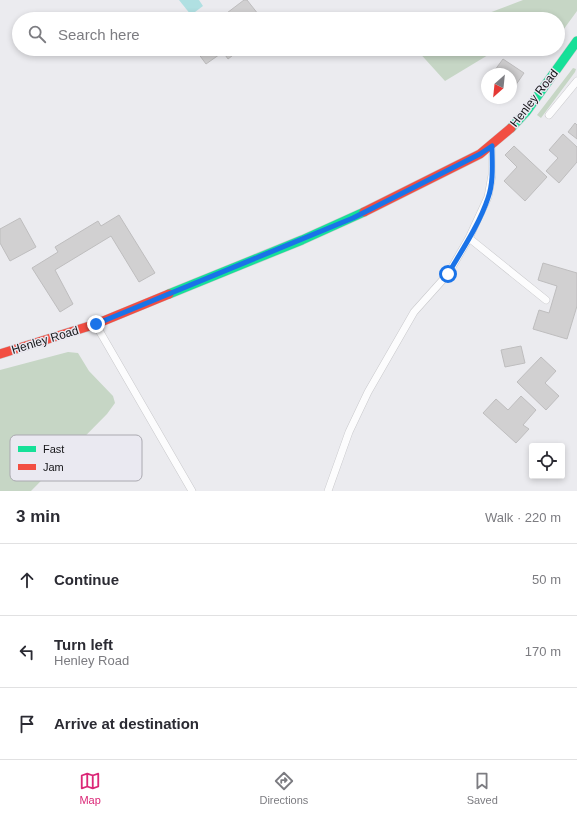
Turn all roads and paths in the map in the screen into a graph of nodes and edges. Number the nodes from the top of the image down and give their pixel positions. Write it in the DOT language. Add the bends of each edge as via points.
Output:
graph roads {
  1 [pos="577,41"];
  2 [pos="574,53"];
  3 [pos="577,81"];
  4 [pos="550,115"];
  5 [pos="492,146"];
  6 [pos="469,238"];
  7 [pos="546,300"];
  8 [pos="96,324"];
  9 [pos="0,354"];
  10 [pos="192,491"];
  11 [pos="328,491"];
  1 -- 2 [label="street, Henley Road"];
  2 -- 5 [label="street, Henley Road" via="526,112"];
  3 -- 4 [label="lane"];
  5 -- 6 [label="lane" via="492,175 488,197"];
  5 -- 8 [label="street, Henley Road" via="353,218"];
  6 -- 7 [label="lane"];
  6 -- 11 [label="lane" via="448,274 414,312 368,392 349,432"];
  8 -- 9 [label="street, Henley Road"];
  8 -- 10 [label="lane"];
}
